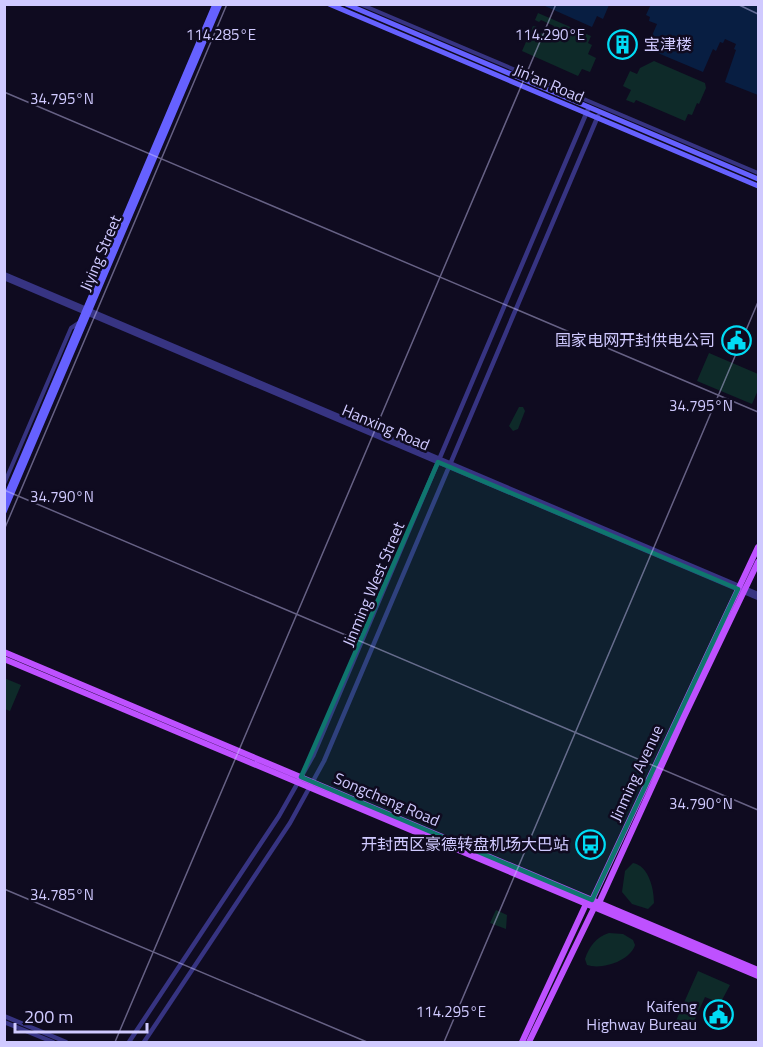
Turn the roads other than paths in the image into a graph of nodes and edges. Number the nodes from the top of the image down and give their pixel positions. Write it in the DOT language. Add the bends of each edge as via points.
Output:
graph roads {
  1 [pos="215,4"];
  2 [pos="220,4"];
  3 [pos="329,4"];
  4 [pos="346,4"];
  5 [pos="360,4"];
  6 [pos="587,110"];
  7 [pos="598,115"];
  8 [pos="759,173"];
  9 [pos="759,179"];
  10 [pos="759,186"];
  11 [pos="4,276"];
  12 [pos="87,311"];
  13 [pos="80,321"];
  14 [pos="439,460"];
  15 [pos="450,465"];
  16 [pos="4,484"];
  17 [pos="4,501"];
  18 [pos="4,512"];
  19 [pos="759,547"];
  20 [pos="759,562"];
  21 [pos="742,589"];
  22 [pos="759,596"];
  23 [pos="4,652"];
  24 [pos="4,659"];
  25 [pos="299,780"];
  26 [pos="311,785"];
  27 [pos="592,904"];
  28 [pos="759,970"];
  29 [pos="759,976"];
  30 [pos="4,1016"];
  31 [pos="4,1022"];
  32 [pos="53,1042"];
  33 [pos="66,1042"];
  34 [pos="129,1042"];
  35 [pos="144,1042"];
  36 [pos="522,1042"];
  37 [pos="529,1042"];
  1 -- 12 [label="main road, Jiying Street"];
  2 -- 12 [label="main road, Jiying Street"];
  3 -- 6 [label="main road, Jin'an Road"];
  4 -- 6 [label="main road, Jin'an Road"];
  5 -- 8 [label="street"];
  6 -- 7 [label="main road, Jin'an Road"];
  6 -- 14 [label="street, Jinming West Street"];
  7 -- 9 [label="main road, Jin'an Road"];
  7 -- 10 [label="main road, Jin'an Road"];
  7 -- 15 [label="street, Jinming West Street"];
  11 -- 12 [label="street, Hanxing Road"];
  12 -- 13 [label="main road, Jiying Street"];
  12 -- 14 [label="street, Hanxing Road"];
  12 -- 18 [label="main road, Jiying Street"];
  13 -- 16 [label="street" via="71,328"];
  13 -- 17 [label="main road, Jiying Street"];
  14 -- 15 [label="street, Hanxing Road"];
  14 -- 25 [label="street, Jinming West Street" via="313,756"];
  15 -- 21 [label="street, Hanxing Road"];
  15 -- 26 [label="street, Jinming West Street"];
  19 -- 21 [label="main road, Jinming Avenue"];
  20 -- 21 [label="main road, Jinming Avenue"];
  21 -- 22 [label="street, Hanxing Road"];
  21 -- 27 [label="main road, Jinming Avenue"];
  23 -- 25 [label="main road, Songcheng Road"];
  24 -- 25 [label="main road, Songcheng Road"];
  25 -- 26 [label="main road, Songcheng Road"];
  25 -- 34 [label="street, Jinming West Street"];
  26 -- 27 [label="main road, Songcheng Road"];
  26 -- 35 [label="street, Jinming West Street" via="290,823"];
  27 -- 28 [label="main road, Songcheng Road"];
  27 -- 29 [label="main road, Songcheng Road"];
  27 -- 36 [label="main road, Jinming Avenue"];
  27 -- 37 [label="main road, Jinming Avenue"];
  30 -- 33 [label="street"];
  31 -- 32 [label="street"];
}
